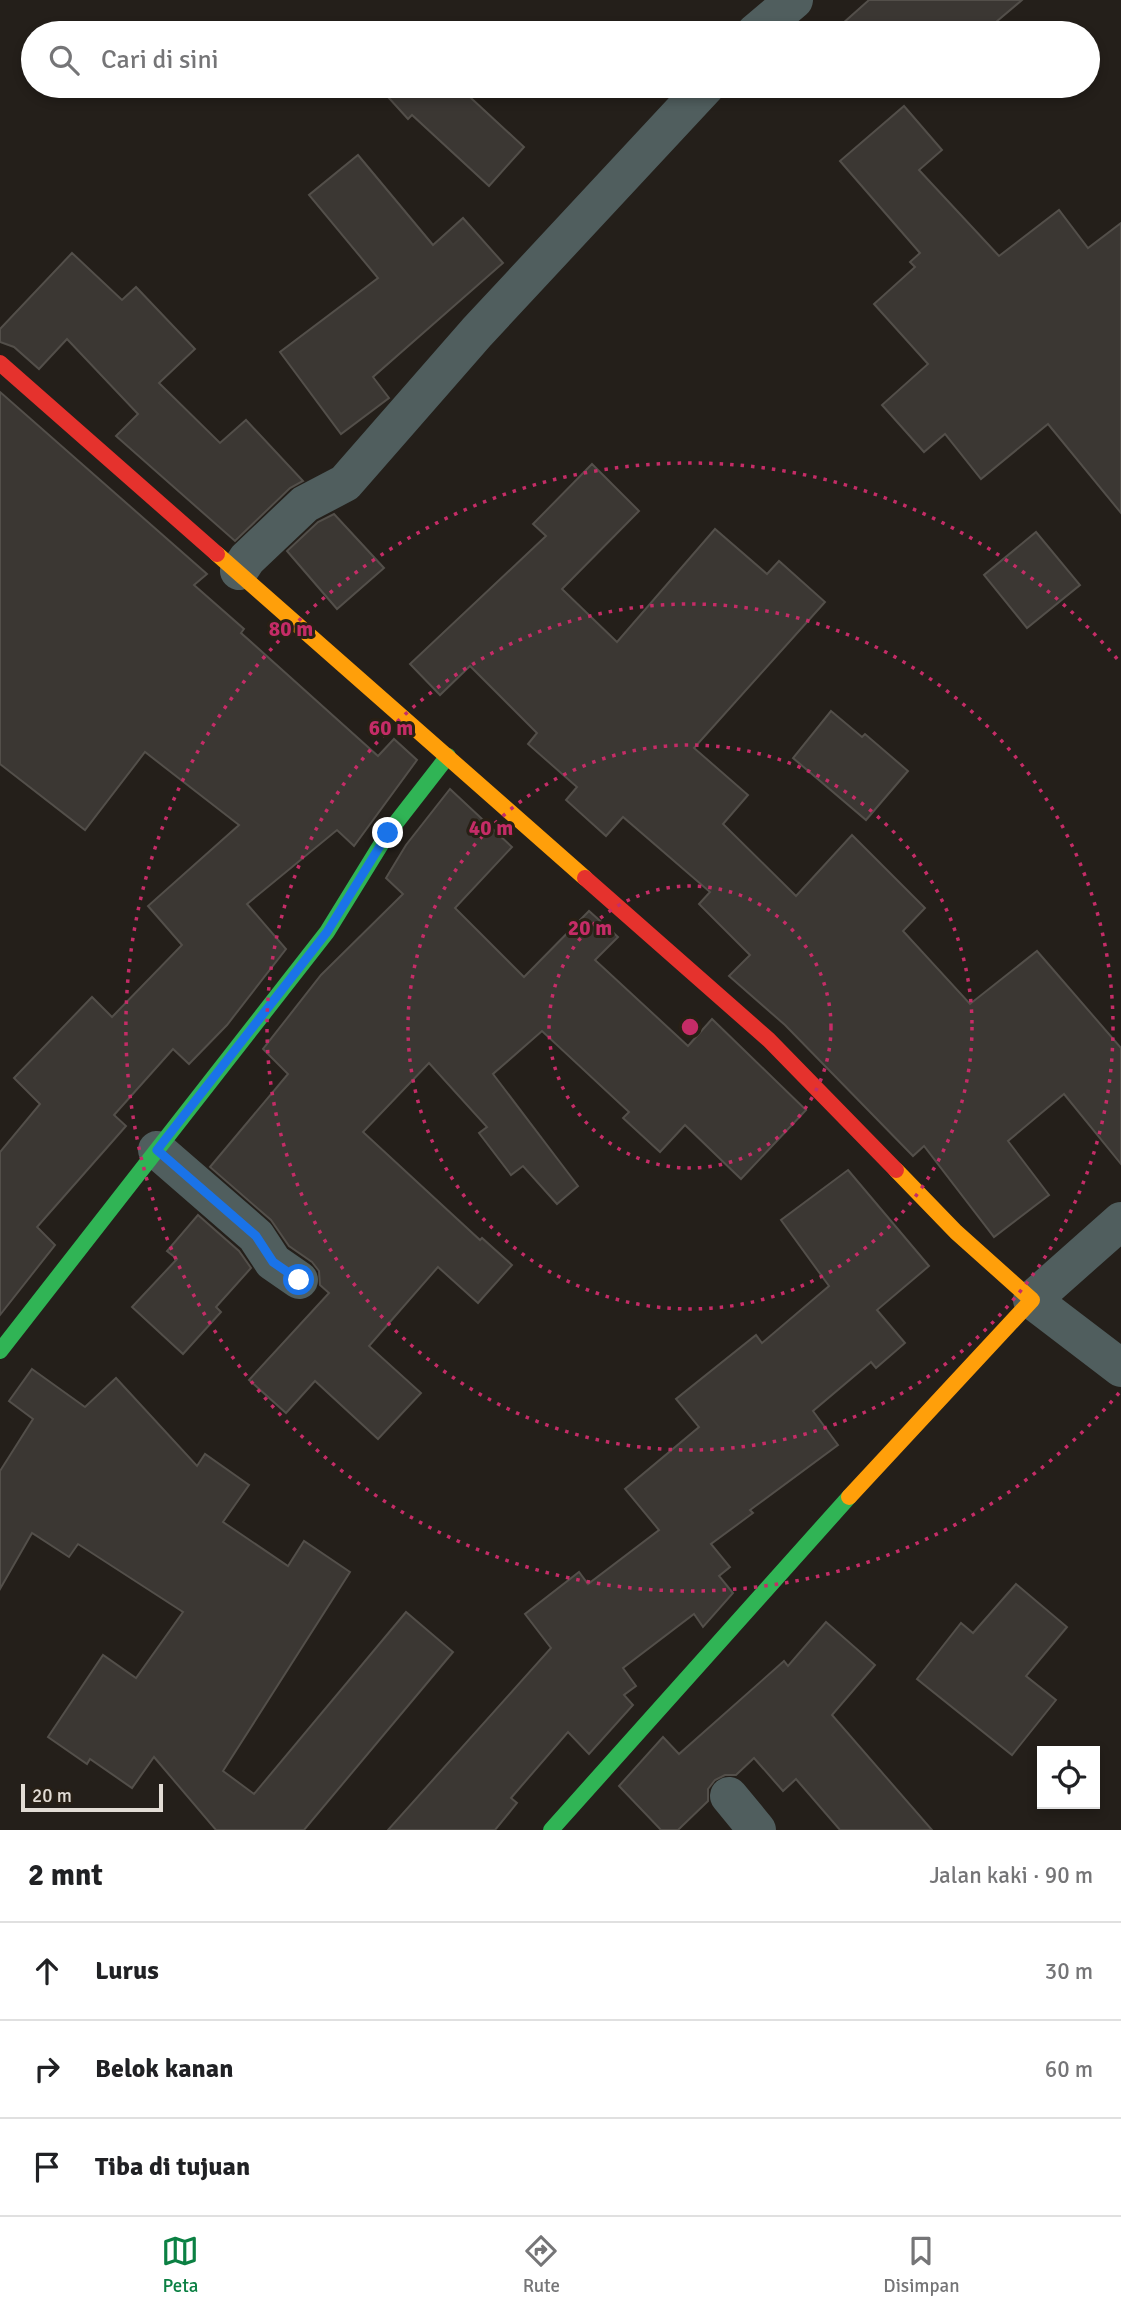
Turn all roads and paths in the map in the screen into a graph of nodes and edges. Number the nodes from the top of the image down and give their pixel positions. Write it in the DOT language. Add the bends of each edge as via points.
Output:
graph roads {
  1 [pos="794,0"];
  2 [pos="769,21"];
  3 [pos="695,98"];
  4 [pos="0,363"];
  5 [pos="239,571"];
  6 [pos="448,755"];
  7 [pos="157,1150"];
  8 [pos="1121,1221"];
  9 [pos="299,1280"];
  10 [pos="1032,1300"];
  11 [pos="1,1349"];
  12 [pos="1121,1368"];
  13 [pos="729,1796"];
  14 [pos="551,1830"];
  15 [pos="757,1830"];
  1 -- 2 [label="street"];
  3 -- 5 [label="street" via="477,332 345,483 305,504"];
  4 -- 5 [label="street"];
  5 -- 6 [label="street"];
  6 -- 7 [label="street" via="388,833 327,932"];
  6 -- 10 [label="street" via="769,1040 956,1232"];
  7 -- 9 [label="street" via="256,1236 273,1262"];
  7 -- 11 [label="street"];
  8 -- 10 [label="street"];
  10 -- 12 [label="street"];
  10 -- 14 [label="street"];
  13 -- 15 [label="street"];
}
